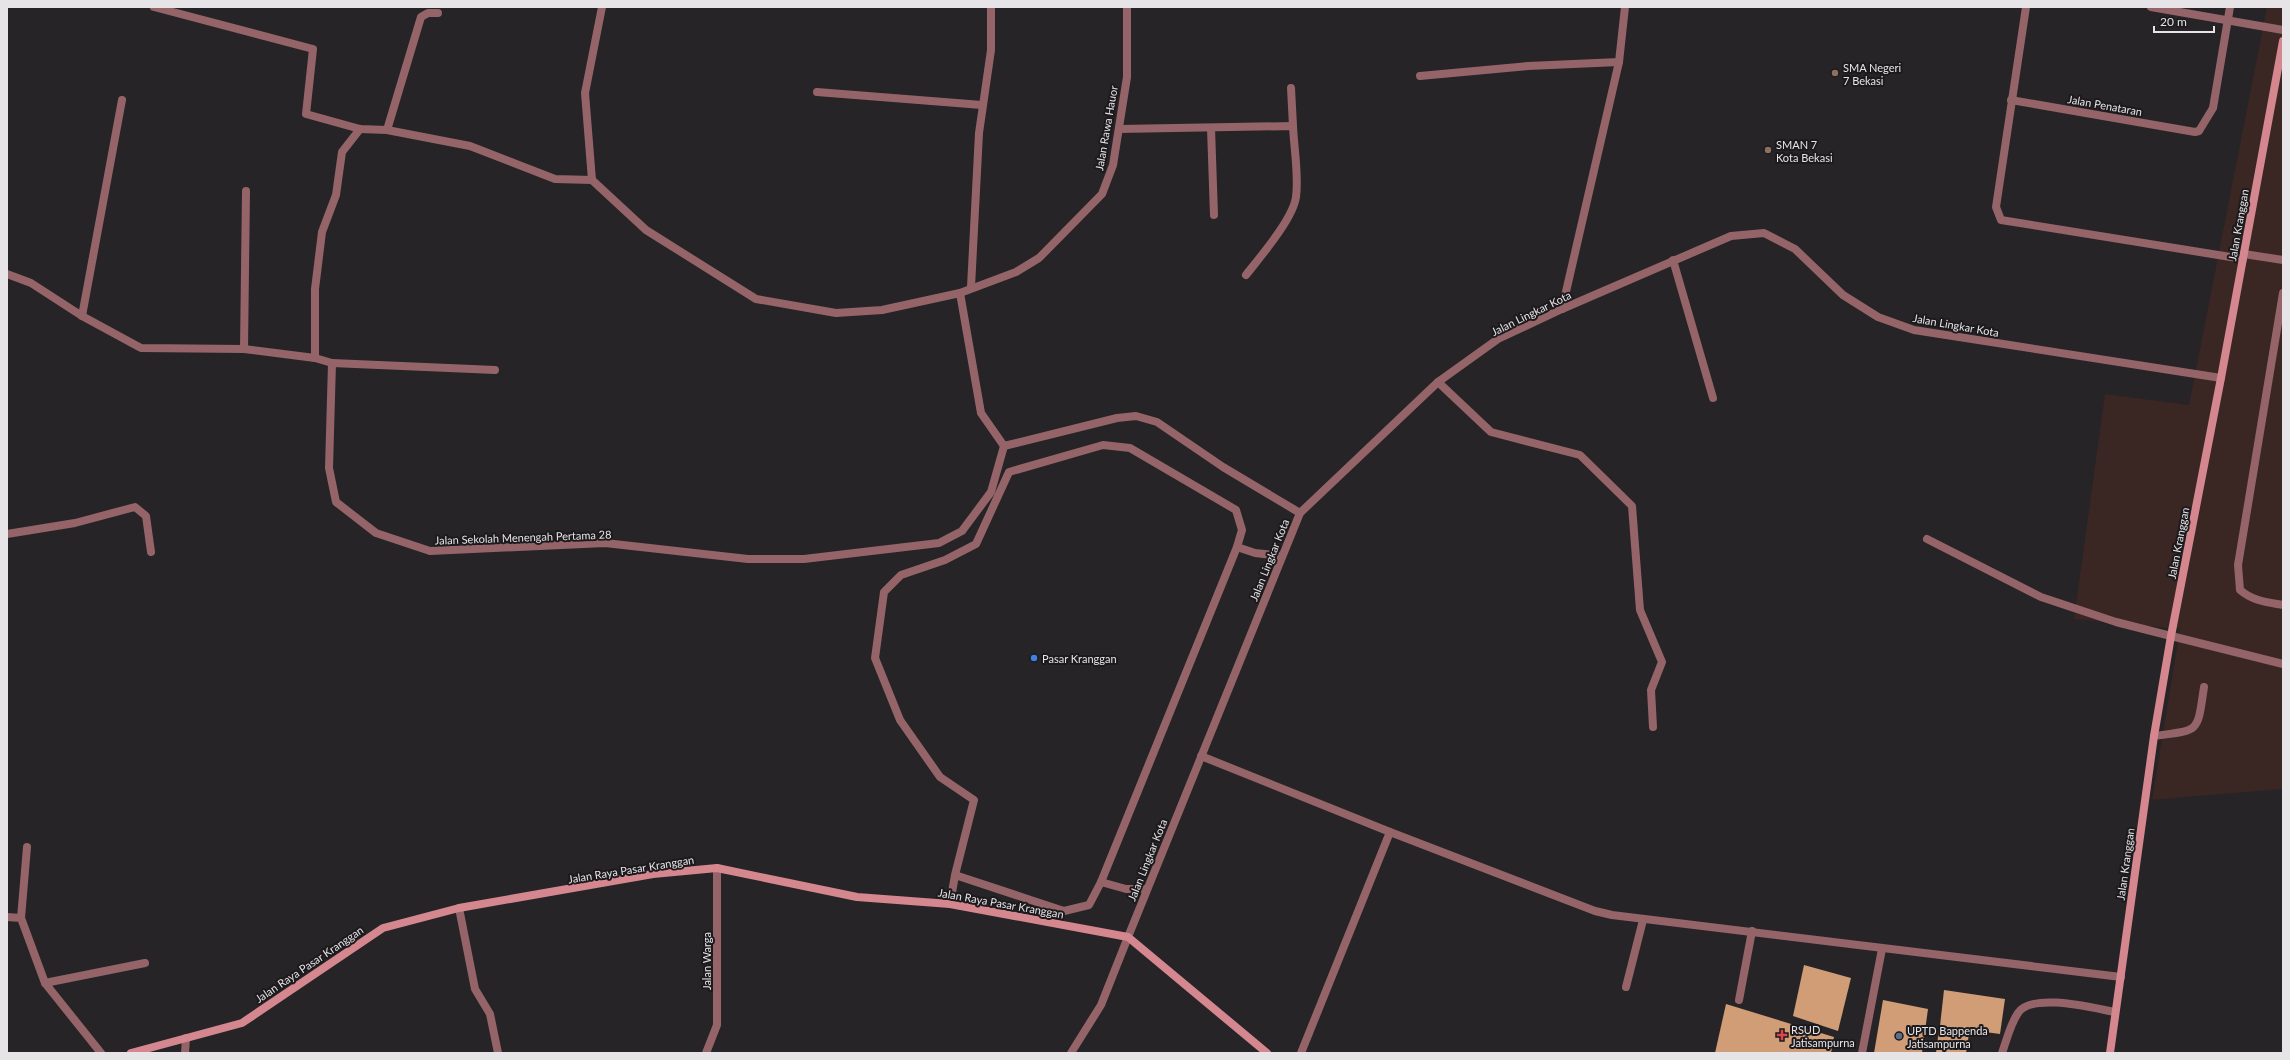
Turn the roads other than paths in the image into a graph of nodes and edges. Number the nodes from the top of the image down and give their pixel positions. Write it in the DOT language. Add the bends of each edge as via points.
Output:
graph roads {
  1 [pos="154,7"];
  2 [pos="602,7"];
  3 [pos="991,7"];
  4 [pos="1126,7"];
  5 [pos="1625,7"];
  6 [pos="2026,7"];
  7 [pos="2151,7"];
  8 [pos="2230,7"];
  9 [pos="438,13"];
  10 [pos="2228,20"];
  11 [pos="2283,30"];
  12 [pos="2283,41"];
  13 [pos="1619,62"];
  14 [pos="1420,76"];
  15 [pos="1292,88"];
  16 [pos="817,92"];
  17 [pos="122,100"];
  18 [pos="2011,100"];
  19 [pos="982,105"];
  20 [pos="1293,126"];
  21 [pos="1211,128"];
  22 [pos="360,129"];
  23 [pos="1119,129"];
  24 [pos="387,130"];
  25 [pos="592,180"];
  26 [pos="246,192"];
  27 [pos="1214,215"];
  28 [pos="2244,256"];
  29 [pos="1673,260"];
  30 [pos="2283,260"];
  31 [pos="7,274"];
  32 [pos="1246,275"];
  33 [pos="971,288"];
  34 [pos="960,293"];
  35 [pos="2283,294"];
  36 [pos="1562,309"];
  37 [pos="82,316"];
  38 [pos="244,349"];
  39 [pos="315,358"];
  40 [pos="332,363"];
  41 [pos="495,370"];
  42 [pos="2221,378"];
  43 [pos="1438,382"];
  44 [pos="1713,398"];
  45 [pos="1004,446"];
  46 [pos="1300,513"];
  47 [pos="7,534"];
  48 [pos="1927,539"];
  49 [pos="1237,547"];
  50 [pos="151,552"];
  51 [pos="1282,556"];
  52 [pos="2283,605"];
  53 [pos="2171,636"];
  54 [pos="2283,664"];
  55 [pos="2204,687"];
  56 [pos="1653,727"];
  57 [pos="2154,736"];
  58 [pos="1201,756"];
  59 [pos="1390,832"];
  60 [pos="27,847"];
  61 [pos="717,868"];
  62 [pos="955,875"];
  63 [pos="1101,882"];
  64 [pos="1146,889"];
  65 [pos="950,904"];
  66 [pos="459,908"];
  67 [pos="7,917"];
  68 [pos="21,918"];
  69 [pos="1643,920"];
  70 [pos="1752,931"];
  71 [pos="1128,937"];
  72 [pos="1882,949"];
  73 [pos="145,963"];
  74 [pos="2121,977"];
  75 [pos="45,983"];
  76 [pos="1626,987"];
  77 [pos="1739,1000"];
  78 [pos="2115,1012"];
  79 [pos="186,1038"];
  80 [pos="101,1053"];
  81 [pos="131,1053"];
  82 [pos="185,1053"];
  83 [pos="498,1053"];
  84 [pos="706,1053"];
  85 [pos="1070,1053"];
  86 [pos="1267,1053"];
  87 [pos="1301,1053"];
  88 [pos="1862,1053"];
  89 [pos="2002,1053"];
  90 [pos="2110,1053"];
  1 -- 22 [label="street" via="313,49 306,114"];
  2 -- 25 [label="street" via="585,93"];
  3 -- 19 [label="street" via="991,50"];
  4 -- 23 [label="street, Jalan Rawa Hauor" via="1127,77"];
  5 -- 13 [label="street"];
  6 -- 18 [label="street"];
  7 -- 10 [label="street"];
  8 -- 10 [label="street"];
  9 -- 24 [label="street" via="428,12 421,17"];
  10 -- 11 [label="street"];
  10 -- 18 [label="street, Jalan Penataran" via="2213,108 2203,127 2194,132"];
  12 -- 28 [label="main road, Jalan Kranggan"];
  13 -- 14 [label="street" via="1528,66"];
  13 -- 36 [label="street"];
  15 -- 20 [label="street"];
  16 -- 19 [label="street"];
  17 -- 37 [label="street"];
  18 -- 28 [label="street" via="1996,207 2001,220"];
  19 -- 33 [label="street"];
  20 -- 21 [label="street"];
  20 -- 32 [label="street" via="1296,181 1294,205"];
  21 -- 23 [label="street"];
  21 -- 27 [label="street"];
  22 -- 24 [label="street"];
  22 -- 39 [label="street" via="342,152 336,195 322,232 315,289"];
  23 -- 33 [label="street, Jalan Rawa Hauor" via="1113,165 1102,194 1039,258 1016,272"];
  24 -- 25 [label="street" via="470,146 555,179"];
  25 -- 34 [label="street" via="646,230 756,299 836,313 882,310"];
  26 -- 38 [label="street"];
  28 -- 30 [label="street"];
  28 -- 42 [label="main road, Jalan Kranggan"];
  29 -- 36 [label="street, Jalan Lingkar Kota"];
  29 -- 42 [label="street, Jalan Lingkar Kota" via="1731,236 1764,234 1795,250 1843,295 1878,317 1914,330"];
  29 -- 44 [label="street"];
  31 -- 37 [label="street" via="31,283"];
  33 -- 34 [label="street, Jalan Rawa Hauor"];
  34 -- 45 [label="street" via="981,413"];
  35 -- 52 [label="street" via="2238,571 2240,590 2249,597 2256,601"];
  36 -- 43 [label="street, Jalan Lingkar Kota" via="1498,339"];
  37 -- 38 [label="street" via="141,348"];
  38 -- 39 [label="street"];
  39 -- 40 [label="street"];
  40 -- 41 [label="street"];
  40 -- 45 [label="street, Jalan Sekolah Menengah Pertama 28" via="329,468 336,502 376,533 430,551 605,543 748,559 804,559 939,543 962,531 992,492"];
  42 -- 53 [label="main road, Jalan Kranggan"];
  43 -- 46 [label="street, Jalan Lingkar Kota"];
  43 -- 56 [label="street" via="1491,432 1580,455 1632,506 1640,610 1662,662 1651,690"];
  45 -- 46 [label="street" via="1117,418 1136,416 1157,422 1223,467"];
  46 -- 51 [label="street, Jalan Lingkar Kota"];
  47 -- 50 [label="street" via="75,523 135,507 146,516"];
  48 -- 53 [label="street" via="2041,597 2116,622"];
  49 -- 51 [label="street" via="1255,553"];
  49 -- 62 [label="street" via="1242,530 1236,510 1130,448 1103,445 1009,472 976,544 945,560 901,575 884,592 875,658 900,720 940,777 974,800"];
  49 -- 63 [label="street"];
  51 -- 58 [label="street, Jalan Lingkar Kota"];
  53 -- 54 [label="street"];
  53 -- 57 [label="main road, Jalan Kranggan"];
  55 -- 57 [label="street" via="2199,722 2195,727 2187,732"];
  57 -- 74 [label="main road, Jalan Kranggan"];
  58 -- 59 [label="street"];
  58 -- 64 [label="street, Jalan Lingkar Kota"];
  59 -- 69 [label="street" via="1595,911"];
  59 -- 87 [label="street"];
  60 -- 68 [label="street"];
  61 -- 65 [label="main road, Jalan Raya Pasar Kranggan" via="857,897"];
  61 -- 66 [label="main road, Jalan Raya Pasar Kranggan" via="653,874"];
  61 -- 84 [label="street, Jalan Warga" via="717,1025"];
  62 -- 63 [label="street" via="1064,911 1089,905"];
  62 -- 65 [label="street"];
  63 -- 64 [label="street" via="1126,889"];
  64 -- 71 [label="street, Jalan Lingkar Kota"];
  65 -- 71 [label="main road, Jalan Raya Pasar Kranggan"];
  66 -- 79 [label="main road, Jalan Raya Pasar Kranggan" via="383,928 242,1023"];
  66 -- 83 [label="street" via="475,989 490,1014"];
  67 -- 68 [label="street"];
  68 -- 75 [label="street"];
  69 -- 70 [label="street"];
  69 -- 76 [label="street"];
  70 -- 72 [label="street"];
  70 -- 77 [label="street"];
  71 -- 85 [label="street, Jalan Lingkar Kota" via="1102,1005"];
  71 -- 86 [label="main road, Jalan Raya Pasar Kranggan"];
  72 -- 74 [label="street"];
  72 -- 88 [label="street"];
  73 -- 75 [label="street"];
  74 -- 78 [label="main road, Jalan Kranggan"];
  75 -- 80 [label="street"];
  78 -- 89 [label="street" via="2044,1001 2028,1004 2018,1012"];
  78 -- 90 [label="main road, Jalan Kranggan"];
  79 -- 81 [label="main road, Jalan Raya Pasar Kranggan"];
  79 -- 82 [label="street"];
}
